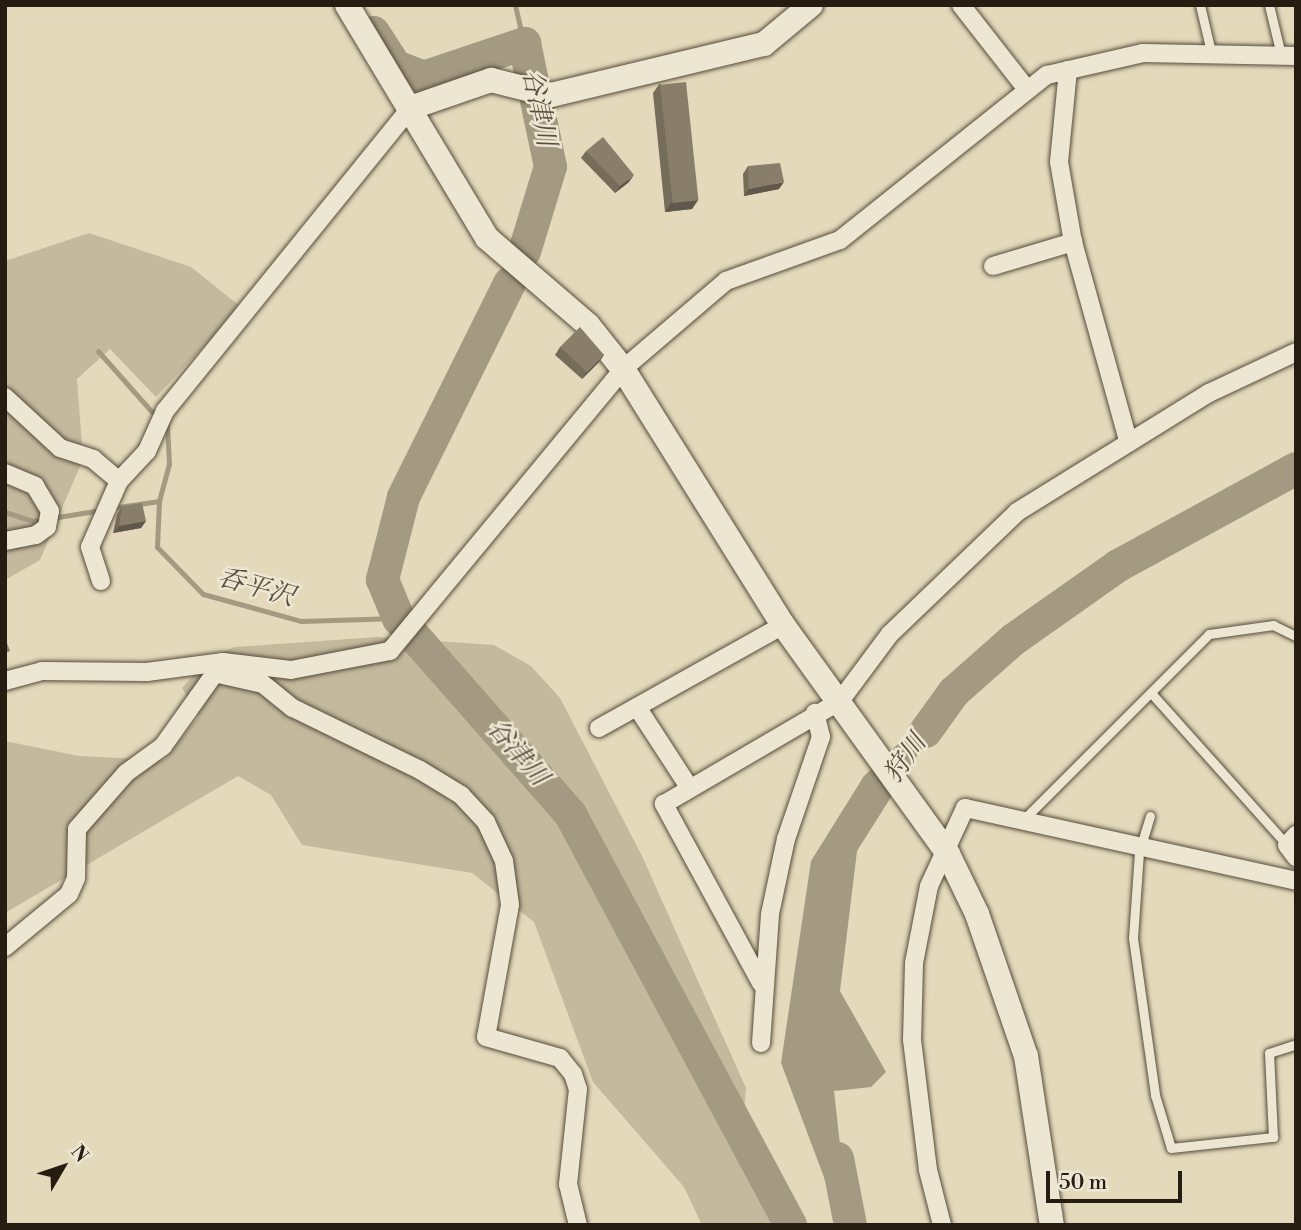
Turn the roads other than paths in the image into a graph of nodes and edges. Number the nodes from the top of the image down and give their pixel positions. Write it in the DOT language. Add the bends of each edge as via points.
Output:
graph roads {
  1 [pos="347,5"];
  2 [pos="811,5"];
  3 [pos="961,5"];
  4 [pos="1200,5"];
  5 [pos="1269,5"];
  6 [pos="1211,52"];
  7 [pos="1288,56"];
  8 [pos="1068,70"];
  9 [pos="1026,87"];
  10 [pos="410,108"];
  11 [pos="1073,242"];
  12 [pos="993,266"];
  13 [pos="1296,352"];
  14 [pos="623,369"];
  15 [pos="5,397"];
  16 [pos="1128,440"];
  17 [pos="5,473"];
  18 [pos="119,481"];
  19 [pos="5,541"];
  20 [pos="102,581"];
  21 [pos="783,625"];
  22 [pos="1296,636"];
  23 [pos="219,667"];
  24 [pos="5,681"];
  25 [pos="1152,694"];
  26 [pos="840,701"];
  27 [pos="638,707"];
  28 [pos="815,713"];
  29 [pos="599,728"];
  30 [pos="689,787"];
  31 [pos="1150,816"];
  32 [pos="1022,821"];
  33 [pos="942,846"];
  34 [pos="1293,846"];
  35 [pos="1139,852"];
  36 [pos="1296,881"];
  37 [pos="5,947"];
  38 [pos="761,983"];
  39 [pos="761,1043"];
  40 [pos="1296,1044"];
  41 [pos="578,1225"];
  42 [pos="942,1225"];
  43 [pos="1052,1225"];
  1 -- 10 [label="street"];
  2 -- 10 [label="street" via="764,44 551,95 491,79"];
  3 -- 9 [label="street"];
  4 -- 6 [label="lane"];
  5 -- 7 [label="lane"];
  6 -- 7 [label="street"];
  6 -- 8 [label="street" via="1143,53"];
  8 -- 9 [label="street"];
  8 -- 11 [label="street" via="1059,162"];
  9 -- 14 [label="street" via="872,219 840,240 726,281"];
  10 -- 14 [label="street" via="487,238 588,325"];
  10 -- 18 [label="street" via="165,411 147,451"];
  11 -- 12 [label="street"];
  11 -- 16 [label="street"];
  13 -- 16 [label="street"];
  14 -- 21 [label="street"];
  14 -- 23 [label="street" via="390,651 290,670"];
  15 -- 18 [label="street" via="60,448 93,459"];
  16 -- 26 [label="street" via="985,537 890,634"];
  17 -- 19 [label="street" via="35,486 50,511 47,527 36,535"];
  18 -- 20 [label="street" via="90,547"];
  21 -- 26 [label="street"];
  21 -- 27 [label="street"];
  22 -- 25 [label="lane" via="1273,625 1209,634"];
  23 -- 24 [label="street" via="42,671"];
  23 -- 37 [label="street" via="163,746 126,773 77,829 76,878 69,894"];
  23 -- 41 [label="street" via="263,684 293,708 419,770 461,795 486,822 504,860 510,905 486,1037 560,1058 573,1073 578,1089 568,1184"];
  25 -- 32 [label="lane" via="1076,760"];
  25 -- 34 [label="lane"];
  26 -- 28 [label="street"];
  26 -- 33 [label="street"];
  27 -- 29 [label="street"];
  27 -- 30 [label="street"];
  28 -- 30 [label="street"];
  28 -- 38 [label="street" via="821,737 776,880"];
  30 -- 38 [label="street" via="664,804"];
  31 -- 35 [label="lane"];
  32 -- 33 [label="street" via="965,808"];
  32 -- 35 [label="street"];
  33 -- 42 [label="street" via="914,963 912,1040 928,1170"];
  33 -- 43 [label="street" via="981,925 1026,1056"];
  35 -- 36 [label="street"];
  35 -- 40 [label="lane" via="1133,938 1138,990 1171,1148 1273,1137 1269,1053"];
  38 -- 39 [label="street"];
}
